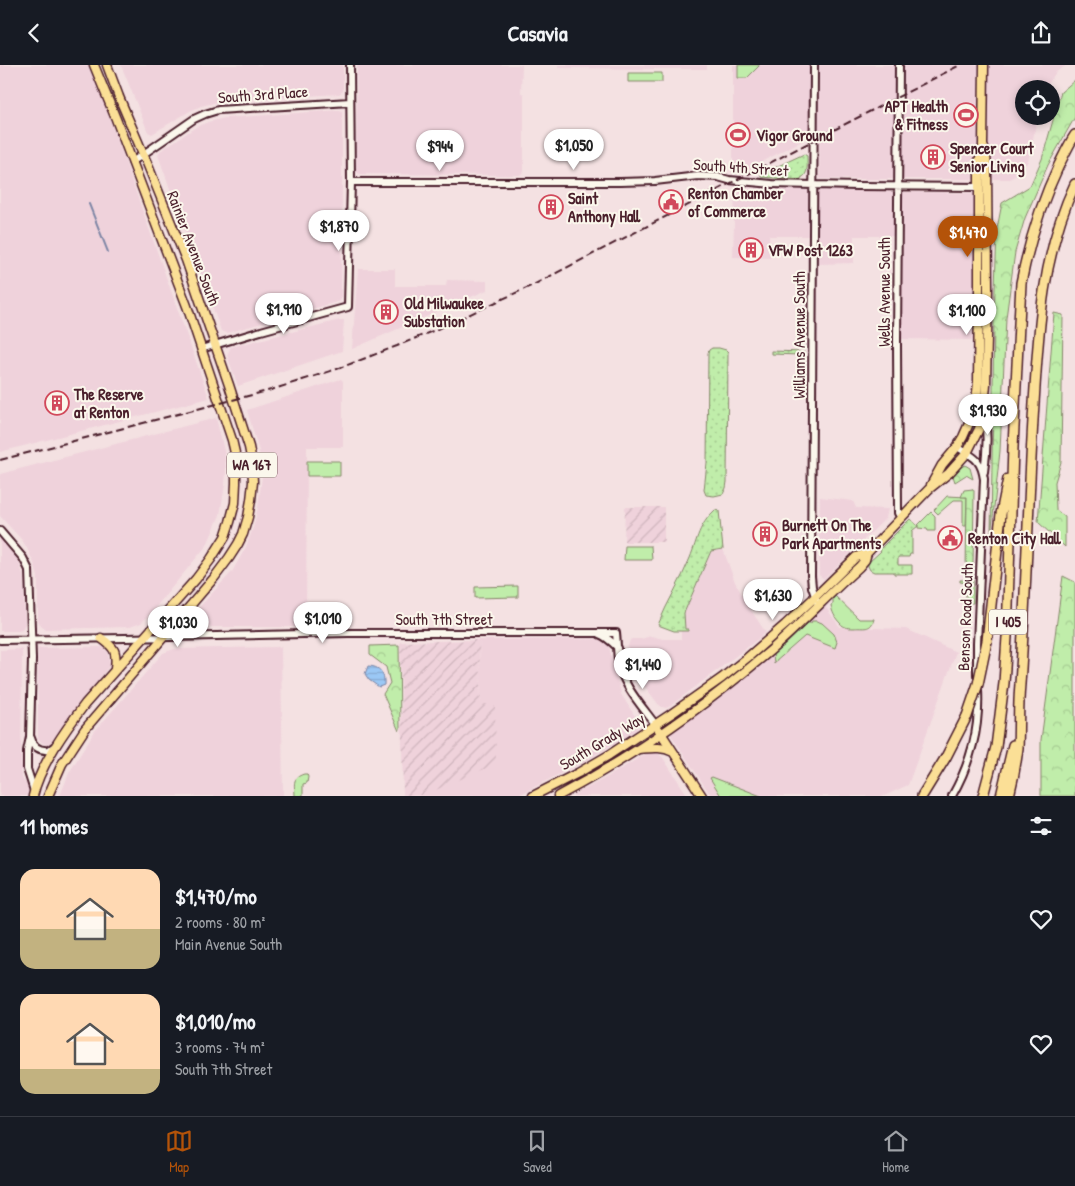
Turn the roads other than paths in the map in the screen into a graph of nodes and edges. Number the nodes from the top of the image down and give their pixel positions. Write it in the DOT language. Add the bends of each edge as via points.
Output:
graph roads {
  1 [pos="94,65"];
  2 [pos="107,65"];
  3 [pos="350,65"];
  4 [pos="814,65"];
  5 [pos="899,65"];
  6 [pos="984,65"];
  7 [pos="350,102"];
  8 [pos="1075,135"];
  9 [pos="983,145"];
  10 [pos="144,154"];
  11 [pos="132,162"];
  12 [pos="351,167"];
  13 [pos="351,182"];
  14 [pos="361,182"];
  15 [pos="1075,184"];
  16 [pos="814,185"];
  17 [pos="898,187"];
  18 [pos="979,187"];
  19 [pos="215,345"];
  20 [pos="201,349"];
  21 [pos="984,409"];
  22 [pos="957,447"];
  23 [pos="1013,447"];
  24 [pos="967,453"];
  25 [pos="984,479"];
  26 [pos="929,489"];
  27 [pos="901,518"];
  28 [pos="0,531"];
  29 [pos="817,601"];
  30 [pos="180,617"];
  31 [pos="595,633"];
  32 [pos="145,637"];
  33 [pos="162,637"];
  34 [pos="194,637"];
  35 [pos="101,638"];
  36 [pos="0,639"];
  37 [pos="32,639"];
  38 [pos="618,648"];
  39 [pos="116,669"];
  40 [pos="1019,693"];
  41 [pos="655,724"];
  42 [pos="661,733"];
  43 [pos="30,737"];
  44 [pos="57,745"];
  45 [pos="636,749"];
  46 [pos="674,752"];
  47 [pos="593,765"];
  48 [pos="593,776"];
  49 [pos="551,787"];
  50 [pos="34,794"];
  51 [pos="48,796"];
  52 [pos="533,796"];
  53 [pos="544,796"];
  54 [pos="558,796"];
  55 [pos="702,796"];
  56 [pos="922,796"];
  57 [pos="952,796"];
  58 [pos="983,796"];
  59 [pos="1001,796"];
  60 [pos="1009,796"];
  1 -- 11 [label="main road, Rainier Avenue South / WA 167"];
  2 -- 10 [label="main road, Rainier Avenue South / WA 167"];
  3 -- 7 [label="street"];
  4 -- 16 [label="street, Williams Avenue South"];
  5 -- 17 [label="street, Wells Avenue South"];
  6 -- 9 [label="main road"];
  7 -- 10 [label="street, South 3rd Place" via="218,110 194,119"];
  7 -- 12 [label="street"];
  8 -- 23 [label="highway, I 405" via="1038,213 1025,265 1020,297"];
  9 -- 18 [label="main road, South Grady Way"];
  9 -- 21 [label="main road, South Grady Way" via="987,168 988,284"];
  10 -- 11 [label="street, South 3rd Place"];
  10 -- 19 [label="main road, Rainier Avenue South / WA 167"];
  11 -- 20 [label="main road, Rainier Avenue South / WA 167"];
  12 -- 13 [label="street"];
  12 -- 14 [label="street"];
  13 -- 14 [label="street, South 4th Street"];
  13 -- 19 [label="street" via="348,307"];
  14 -- 16 [label="street, South 4th Street" via="620,182 698,176"];
  15 -- 40 [label="highway, I 405" via="1055,237 1042,300"];
  16 -- 17 [label="street, South 4th Street"];
  16 -- 29 [label="street, Williams Avenue South" via="811,583"];
  17 -- 18 [label="street, South 4th Street"];
  17 -- 27 [label="street, Wells Avenue South" via="898,513"];
  18 -- 22 [label="main road, South Grady Way" via="978,383 974,409"];
  19 -- 20 [label="street"];
  19 -- 30 [label="main road, Rainier Avenue South / WA 167" via="249,447 253,472 251,500 243,534 229,558"];
  20 -- 32 [label="main road, Rainier Avenue South / WA 167" via="232,439 236,467 234,503 225,537 211,559"];
  21 -- 24 [label="main road, South Grady Way" via="979,429"];
  21 -- 25 [label="street"];
  22 -- 24 [label="street, Benson Road South"];
  22 -- 26 [label="main road, South Grady Way"];
  23 -- 56 [label="highway, bridge" via="987,641 978,684 967,716"];
  23 -- 58 [label="highway, I 405" via="1004,683 996,747"];
  24 -- 25 [label="street, Benson Road South" via="980,464"];
  24 -- 26 [label="main road, South Grady Way"];
  25 -- 57 [label="street, Benson Road South" via="977,725 969,760"];
  26 -- 27 [label="main road, South Grady Way"];
  27 -- 29 [label="main road, South Grady Way" via="866,553 856,557"];
  28 -- 37 [label="street" via="29,570"];
  29 -- 41 [label="main road, South Grady Way" via="722,678"];
  29 -- 42 [label="main road, South Grady Way" via="766,654 700,707"];
  30 -- 33 [label="main road, Rainier Avenue South / WA 167"];
  30 -- 34 [label="street" via="182,626"];
  31 -- 34 [label="street, South 7th Street"];
  31 -- 38 [label="street"];
  31 -- 38 [label="street, South 7th Street" via="616,633"];
  32 -- 33 [label="street, South 7th Street"];
  32 -- 35 [label="street, South 7th Street"];
  32 -- 39 [label="main road, Rainier Avenue South / WA 167"];
  33 -- 34 [label="street, South 7th Street"];
  33 -- 51 [label="main road, Rainier Avenue South / WA 167" via="85,729 62,765"];
  35 -- 37 [label="street, South 7th Street"];
  35 -- 39 [label="main road" via="114,648"];
  36 -- 37 [label="street, South 7th Street"];
  37 -- 43 [label="street"];
  38 -- 41 [label="street" via="618,661 630,690"];
  39 -- 44 [label="main road, Rainier Avenue South / WA 167" via="85,704"];
  40 -- 59 [label="highway, I 405" via="1013,742"];
  40 -- 60 [label="highway" via="1018,747"];
  41 -- 42 [label="main road"];
  41 -- 47 [label="main road, South Grady Way"];
  42 -- 45 [label="main road, South Grady Way"];
  42 -- 46 [label="main road"];
  43 -- 44 [label="street" via="39,749 49,750"];
  43 -- 50 [label="street" via="28,769"];
  44 -- 50 [label="main road, Rainier Avenue South / WA 167"];
  45 -- 46 [label="main road" via="658,747"];
  45 -- 48 [label="main road, South Grady Way"];
  46 -- 55 [label="main road"];
  47 -- 48 [label="main road"];
  47 -- 49 [label="main road, South Grady Way"];
  48 -- 54 [label="main road, South Grady Way"];
  49 -- 52 [label="main road, South Grady Way"];
  49 -- 53 [label="main road" via="550,793"];
}
